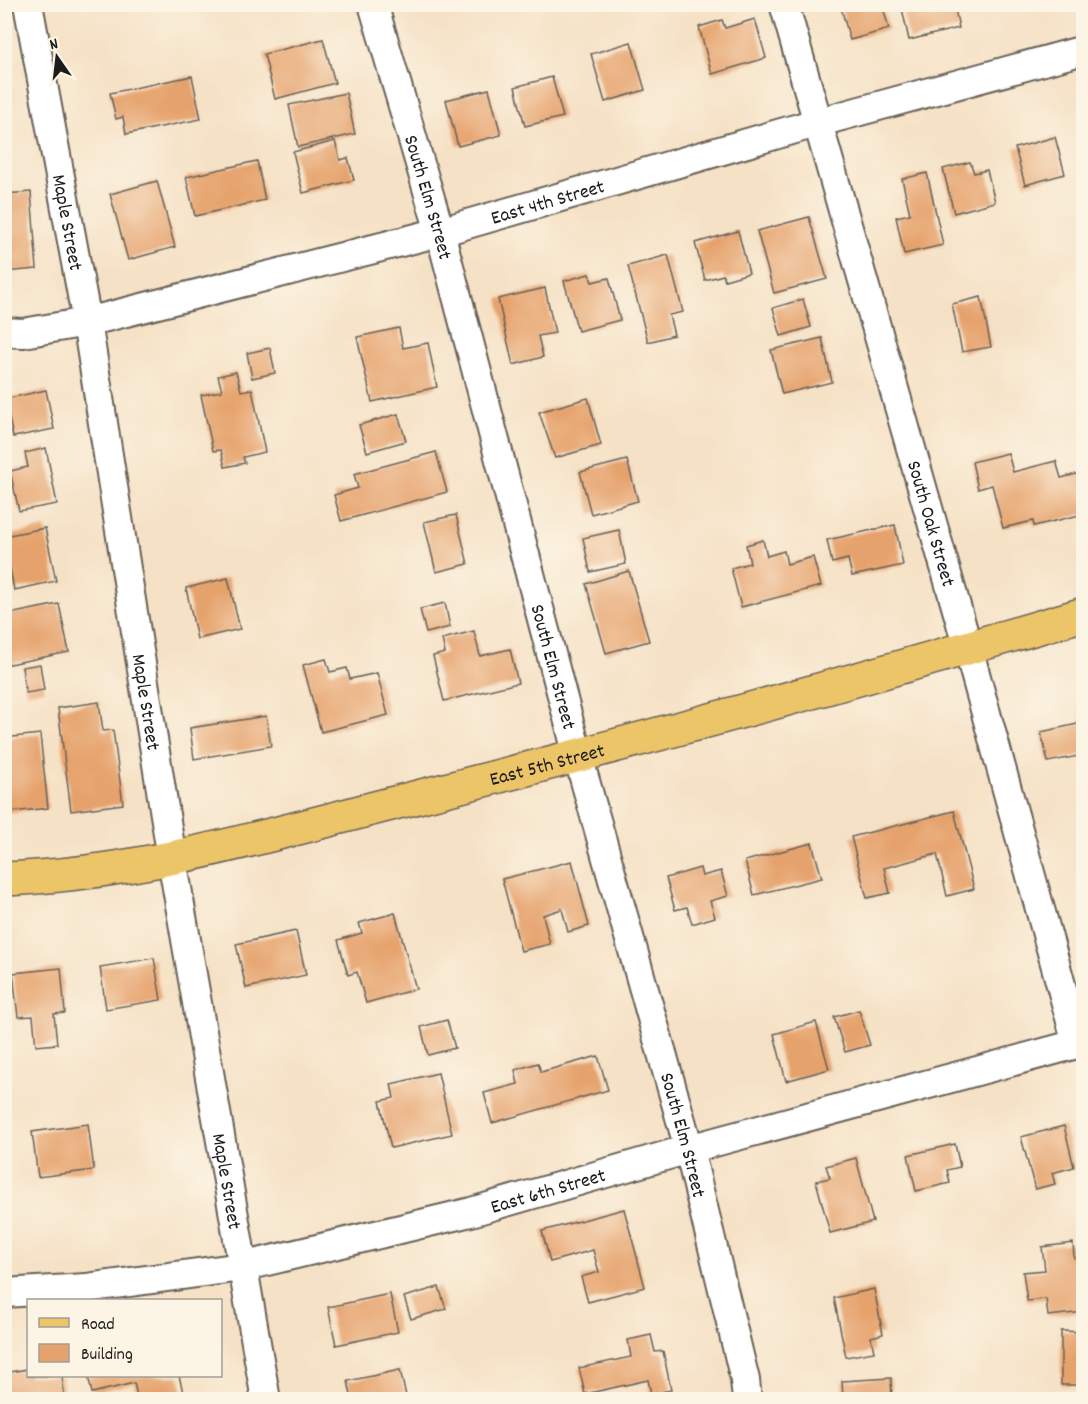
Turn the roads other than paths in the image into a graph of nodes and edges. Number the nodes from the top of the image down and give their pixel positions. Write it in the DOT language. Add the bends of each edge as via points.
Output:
graph roads {
  1 [pos="28,4"];
  2 [pos="373,4"];
  3 [pos="784,4"];
  4 [pos="1083,50"];
  5 [pos="816,123"];
  6 [pos="440,232"];
  7 [pos="87,322"];
  8 [pos="4,333"];
  9 [pos="1083,614"];
  10 [pos="968,648"];
  11 [pos="578,756"];
  12 [pos="172,859"];
  13 [pos="4,879"];
  14 [pos="1080,1042"];
  15 [pos="689,1149"];
  16 [pos="242,1267"];
  17 [pos="4,1293"];
  18 [pos="266,1400"];
  19 [pos="747,1400"];
  1 -- 7 [label="street, Maple Street"];
  2 -- 6 [label="street, South Elm Street"];
  3 -- 5 [label="street, South Oak Street"];
  4 -- 5 [label="street, East 4th Street"];
  5 -- 6 [label="street, East 4th Street"];
  5 -- 10 [label="street, South Oak Street"];
  6 -- 7 [label="street, East 4th Street"];
  6 -- 11 [label="street, South Elm Street"];
  7 -- 8 [label="street, East 4th Street"];
  7 -- 12 [label="street, Maple Street"];
  9 -- 10 [label="main road, East 5th Street"];
  10 -- 11 [label="main road, East 5th Street"];
  10 -- 14 [label="street, South Oak Street"];
  11 -- 12 [label="main road, East 5th Street"];
  11 -- 15 [label="street, South Elm Street"];
  12 -- 13 [label="main road, East 5th Street"];
  12 -- 16 [label="street, Maple Street"];
  14 -- 15 [label="street, East 6th Street"];
  15 -- 16 [label="street, East 6th Street" via="471,1212"];
  15 -- 19 [label="street, South Elm Street"];
  16 -- 17 [label="street, East 6th Street" via="86,1288"];
  16 -- 18 [label="street, Maple Street"];
}
